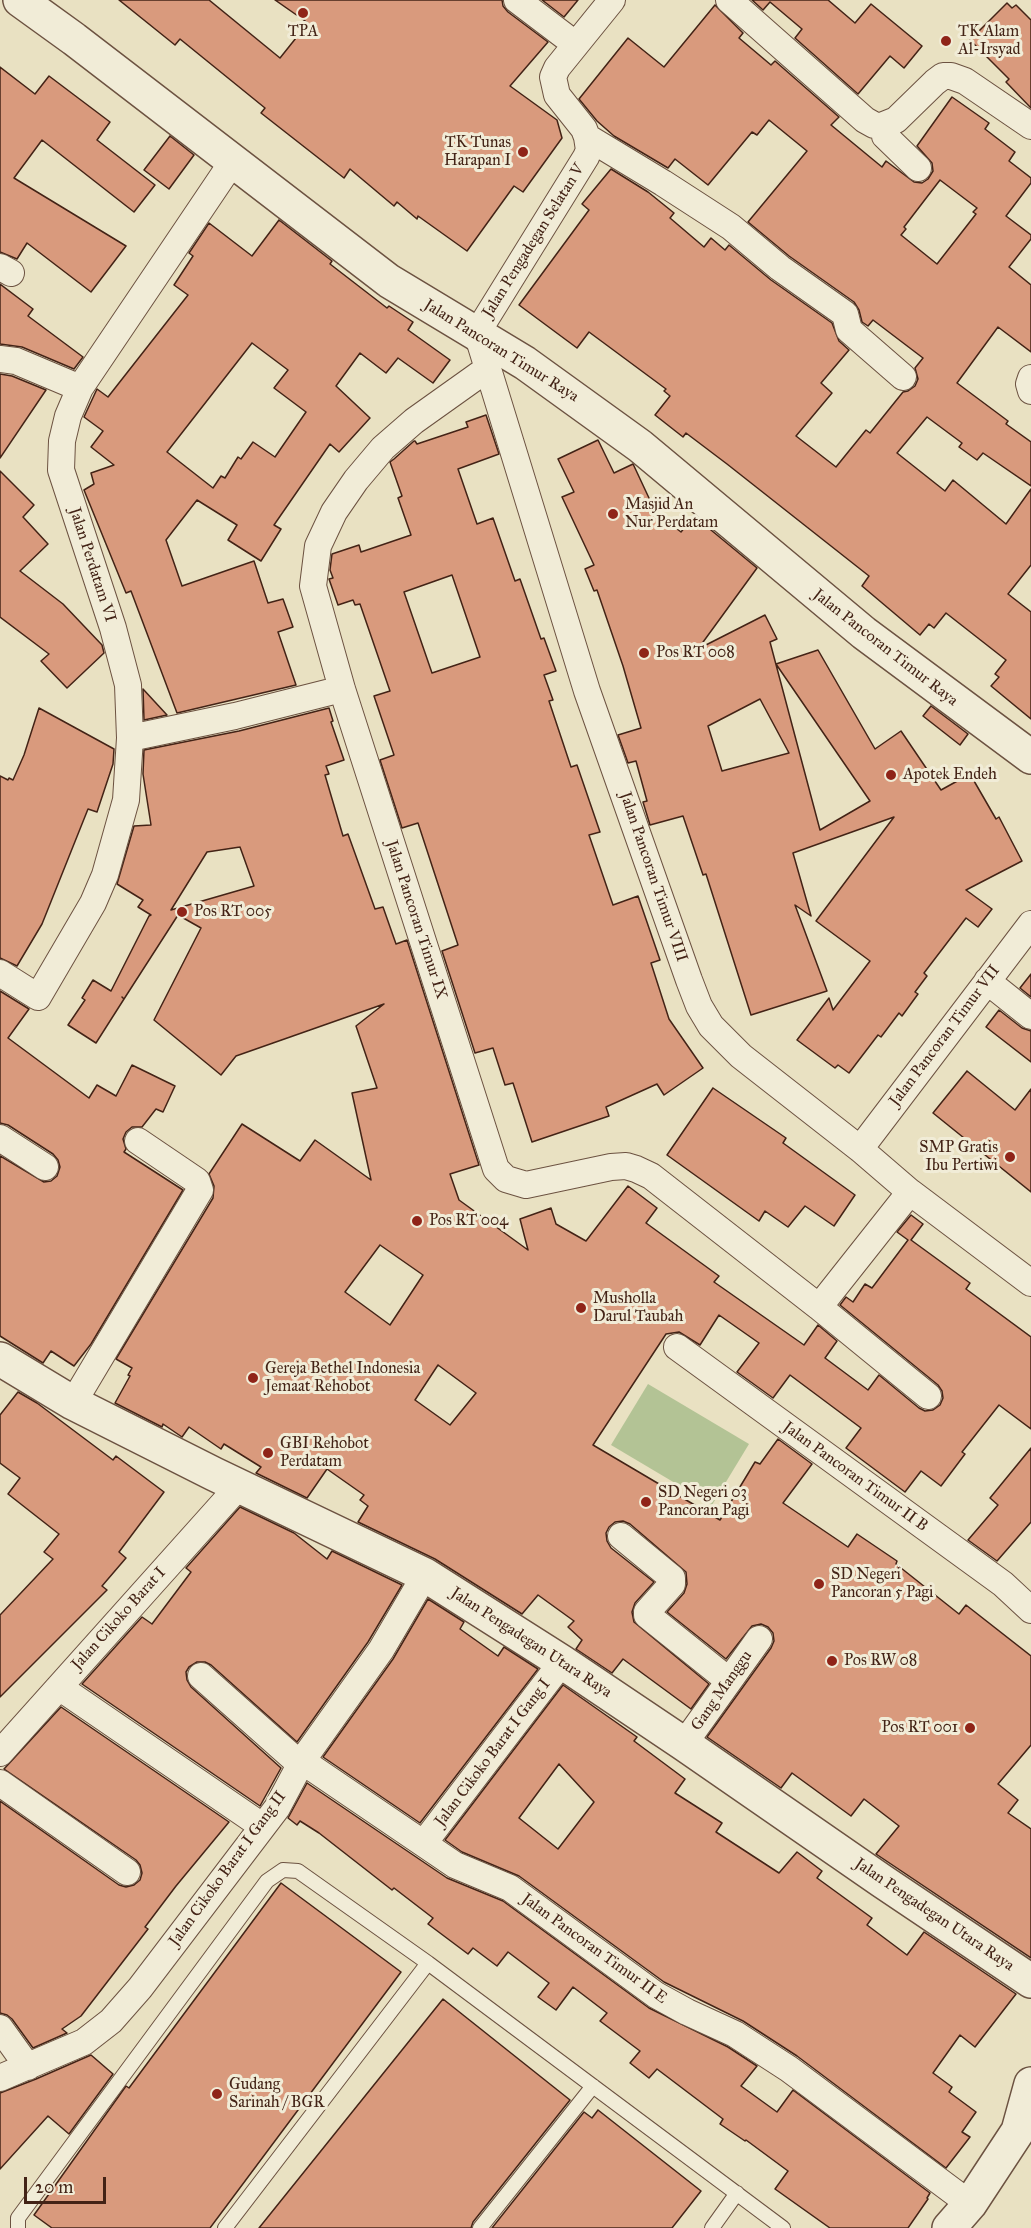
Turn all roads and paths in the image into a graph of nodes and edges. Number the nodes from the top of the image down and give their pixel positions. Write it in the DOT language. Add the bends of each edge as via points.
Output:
graph roads {
  1 [pos="20,0"];
  2 [pos="516,0"];
  3 [pos="612,0"];
  4 [pos="729,0"];
  5 [pos="575,44"];
  6 [pos="884,125"];
  7 [pos="1031,126"];
  8 [pos="587,137"];
  9 [pos="233,161"];
  10 [pos="918,168"];
  11 [pos="477,333"];
  12 [pos="0,358"];
  13 [pos="487,369"];
  14 [pos="903,377"];
  15 [pos="1031,378"];
  16 [pos="81,388"];
  17 [pos="1031,391"];
  18 [pos="342,689"];
  19 [pos="130,738"];
  20 [pos="1031,757"];
  21 [pos="1031,924"];
  22 [pos="0,973"];
  23 [pos="987,981"];
  24 [pos="1031,1016"];
  25 [pos="0,1138"];
  26 [pos="138,1141"];
  27 [pos="860,1149"];
  28 [pos="45,1167"];
  29 [pos="910,1192"];
  30 [pos="1031,1283"];
  31 [pos="819,1307"];
  32 [pos="676,1347"];
  33 [pos="0,1359"];
  34 [pos="928,1396"];
  35 [pos="73,1403"];
  36 [pos="239,1486"];
  37 [pos="621,1536"];
  38 [pos="425,1575"];
  39 [pos="1031,1610"];
  40 [pos="759,1639"];
  41 [pos="562,1662"];
  42 [pos="201,1676"];
  43 [pos="728,1680"];
  44 [pos="59,1687"];
  45 [pos="684,1744"];
  46 [pos="0,1753"];
  47 [pos="301,1763"];
  48 [pos="0,1783"];
  49 [pos="262,1826"];
  50 [pos="424,1843"];
  51 [pos="127,1872"];
  52 [pos="428,1963"];
  53 [pos="1031,1981"];
  54 [pos="0,2028"];
  55 [pos="28,2067"];
  56 [pos="0,2078"];
  57 [pos="1031,2084"];
  58 [pos="593,2086"];
  59 [pos="737,2193"];
  60 [pos="960,2216"];
  61 [pos="18,2228"];
  62 [pos="225,2228"];
  63 [pos="480,2228"];
  64 [pos="712,2228"];
  65 [pos="783,2228"];
  1 -- 9 [label="street, Jalan Pancoran Timur Raya"];
  2 -- 5 [label="street"];
  3 -- 5 [label="street"];
  4 -- 6 [label="street" via="865,120"];
  5 -- 8 [label="street" via="556,68 553,86"];
  6 -- 7 [label="street" via="896,120 943,76 951,76 965,81"];
  6 -- 10 [label="street" via="885,136"];
  8 -- 11 [label="street, Jalan Pengadegan Selatan V" via="586,157"];
  8 -- 14 [label="street" via="731,226 780,268 845,314 849,330"];
  9 -- 11 [label="street, Jalan Pancoran Timur Raya" via="389,281"];
  9 -- 16 [label="street, Jalan Perdatam VI"];
  11 -- 13 [label="street, Jalan Pancoran Timur VIII"];
  11 -- 20 [label="street, Jalan Pancoran Timur Raya" via="557,384 640,446 864,633"];
  12 -- 16 [label="street" via="16,360"];
  13 -- 18 [label="street, Jalan Pancoran Timur IX" via="383,448 334,512 318,546 313,586"];
  13 -- 27 [label="street, Jalan Pancoran Timur VIII" via="587,691 699,1006 711,1026 741,1056"];
  15 -- 17 [label="street"];
  16 -- 19 [label="street, Jalan Perdatam VI" via="62,441 61,470 129,685"];
  18 -- 19 [label="street"];
  18 -- 31 [label="street, Jalan Pancoran Timur IX" via="496,1169 506,1179 526,1185 611,1167 636,1169 651,1176"];
  19 -- 22 [label="street, Jalan Perdatam VI" via="126,800 93,903 38,997"];
  21 -- 23 [label="street, Jalan Pancoran Timur VII"];
  23 -- 24 [label="street"];
  23 -- 27 [label="street, Jalan Pancoran Timur VII"];
  25 -- 28 [label="street"];
  26 -- 35 [label="street" via="197,1181 200,1190"];
  27 -- 29 [label="street, Jalan Pancoran Timur VIII"];
  29 -- 30 [label="street, Jalan Pancoran Timur VIII"];
  29 -- 31 [label="street"];
  31 -- 34 [label="street, Jalan Pancoran Timur IX"];
  32 -- 39 [label="street, Jalan Pancoran Timur II B" via="993,1578"];
  33 -- 35 [label="street, Jalan Pengadegan Utara Raya"];
  35 -- 36 [label="street, Jalan Pengadegan Utara Raya"];
  36 -- 38 [label="street, Jalan Pengadegan Utara Raya"];
  36 -- 44 [label="street, Jalan Cikoko Barat I"];
  37 -- 43 [label="street" via="672,1578 672,1584 647,1615"];
  38 -- 41 [label="street, Jalan Pengadegan Utara Raya"];
  38 -- 47 [label="street, Jalan Cikoko Barat I Gang II" via="381,1650"];
  40 -- 43 [label="street, Gang Manggu"];
  41 -- 45 [label="street, Jalan Pengadegan Utara Raya"];
  41 -- 50 [label="street, Jalan Cikoko Barat I Gang I"];
  42 -- 47 [label="street, Jalan Pancoran Timur II E"];
  43 -- 45 [label="street, Gang Manggu"];
  44 -- 46 [label="street, Jalan Cikoko Barat I"];
  44 -- 49 [label="street"];
  45 -- 53 [label="street, Jalan Pengadegan Utara Raya"];
  47 -- 49 [label="street, Jalan Cikoko Barat I Gang II" via="277,1809"];
  47 -- 50 [label="street, Jalan Pancoran Timur II E"];
  48 -- 51 [label="street"];
  49 -- 55 [label="street, Jalan Cikoko Barat I Gang II" via="111,2021 84,2042"];
  50 -- 60 [label="street, Jalan Pancoran Timur II E" via="455,1865 510,1888 656,1995 735,2034 789,2069"];
  52 -- 58 [label="lane"];
  52 -- 61 [label="lane" via="298,1872 283,1870 267,1881 18,2218"];
  52 -- 62 [label="lane"];
  54 -- 55 [label="street"];
  55 -- 56 [label="street, Jalan Cikoko Barat I Gang II"];
  57 -- 60 [label="street" via="1021,2135"];
  58 -- 59 [label="lane"];
  58 -- 63 [label="lane"];
  59 -- 64 [label="lane"];
  59 -- 65 [label="lane"];
}
